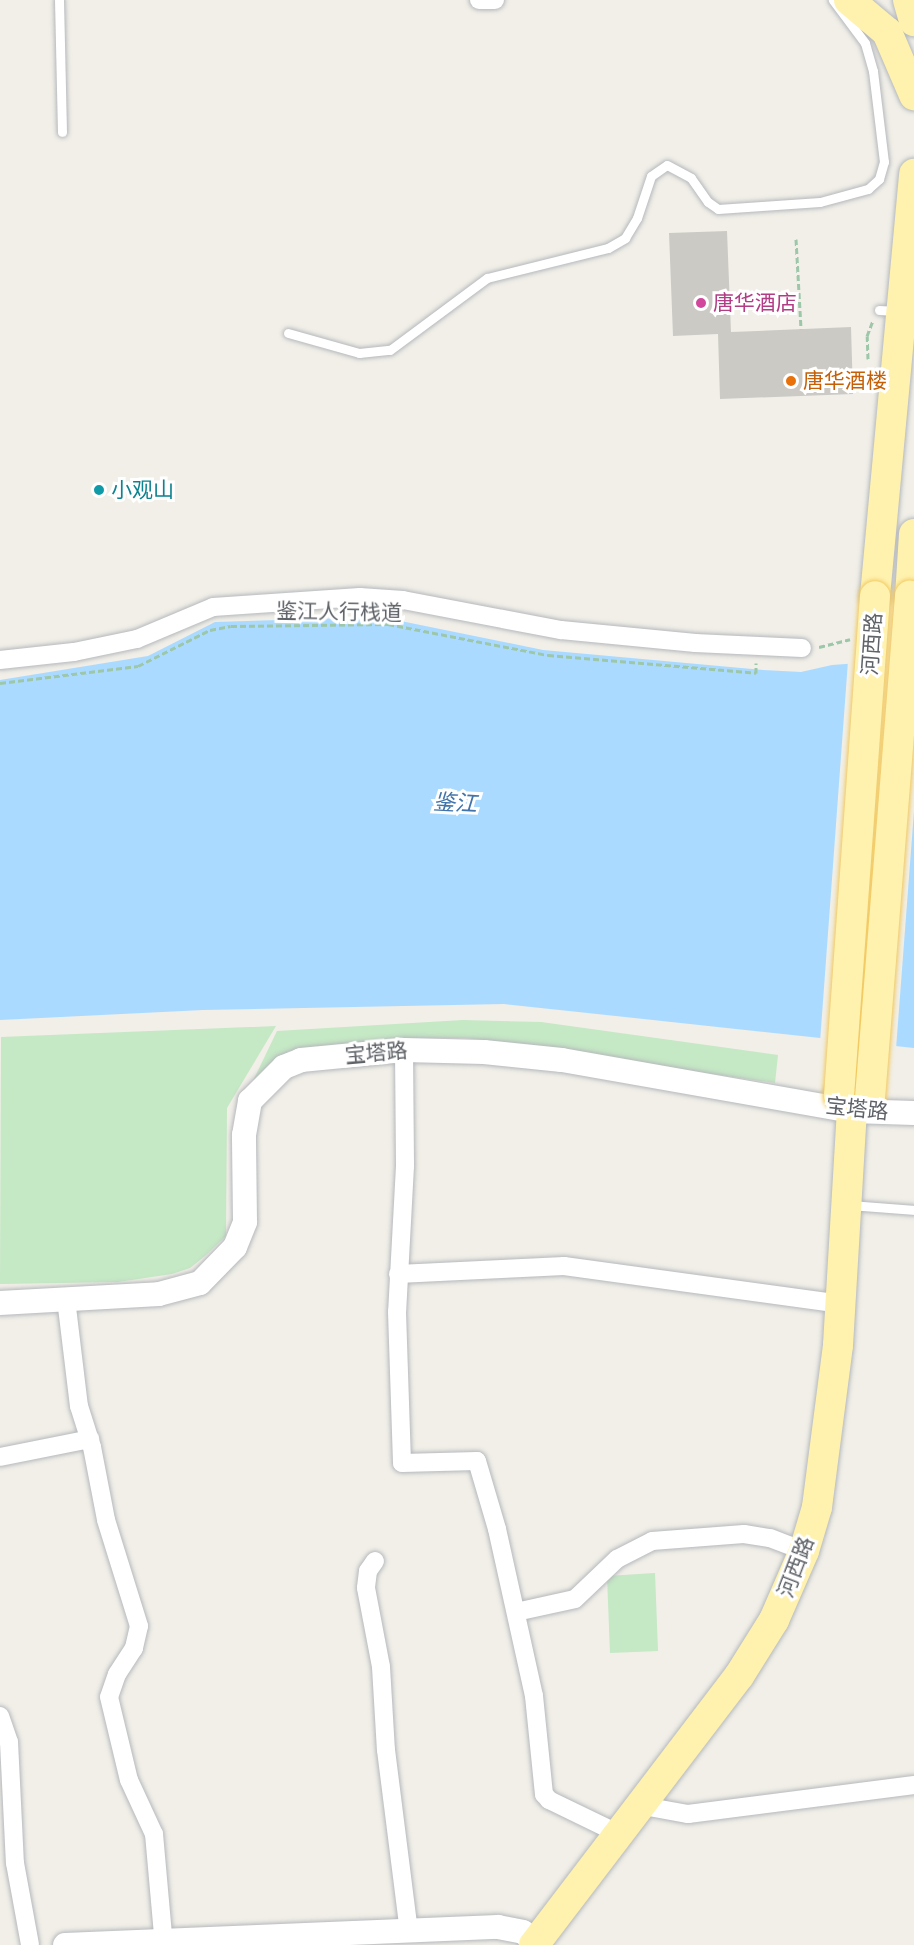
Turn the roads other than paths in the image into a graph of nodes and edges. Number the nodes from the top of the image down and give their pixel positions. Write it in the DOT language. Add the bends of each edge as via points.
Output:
graph roads {
  1 [pos="59,0"];
  2 [pos="478,0"];
  3 [pos="495,0"];
  4 [pos="833,0"];
  5 [pos="849,0"];
  6 [pos="908,0"];
  7 [pos="914,21"];
  8 [pos="914,95"];
  9 [pos="62,132"];
  10 [pos="914,174"];
  11 [pos="909,276"];
  12 [pos="898,311"];
  13 [pos="288,333"];
  14 [pos="914,534"];
  15 [pos="911,587"];
  16 [pos="802,648"];
  17 [pos="0,660"];
  18 [pos="404,1050"];
  19 [pos="854,1101"];
  20 [pos="914,1113"];
  21 [pos="846,1205"];
  22 [pos="914,1210"];
  23 [pos="398,1274"];
  24 [pos="66,1299"];
  25 [pos="0,1303"];
  26 [pos="841,1304"];
  27 [pos="90,1439"];
  28 [pos="0,1457"];
  29 [pos="804,1551"];
  30 [pos="375,1561"];
  31 [pos="516,1612"];
  32 [pos="0,1716"];
  33 [pos="914,1785"];
  34 [pos="638,1805"];
  35 [pos="617,1833"];
  36 [pos="409,1931"];
  37 [pos="164,1943"];
  38 [pos="535,1943"];
  39 [pos="30,1945"];
  40 [pos="65,1945"];
  1 -- 9 [label="lane"];
  2 -- 3 [label="street"];
  4 -- 13 [label="lane" via="866,43 873,71 884,162 879,179 868,189 820,202 718,209 691,178 667,165 651,176 637,218 625,238 608,248 487,278 390,350 359,353"];
  5 -- 8 [label="main road" via="887,32"];
  6 -- 7 [label="main road"];
  10 -- 11 [label="main road, 河西路"];
  11 -- 12 [label="main road, 河西路"];
  12 -- 19 [label="main road, 河西路, bridge" via="875,596"];
  14 -- 15 [label="main road, 河西路"];
  15 -- 19 [label="main road, 河西路, bridge"];
  16 -- 17 [label="street" via="695,643 544,628 403,600 360,597 213,607 137,639 74,652"];
  18 -- 19 [label="street, 宝塔路" via="562,1060"];
  18 -- 23 [label="street" via="405,1166"];
  18 -- 24 [label="street, 宝塔路" via="301,1060 284,1067 265,1083 250,1101 244,1135 245,1222 235,1247 200,1283 159,1294"];
  19 -- 20 [label="street, 宝塔路"];
  19 -- 21 [label="main road, 河西路"];
  21 -- 22 [label="lane"];
  21 -- 26 [label="main road, 河西路"];
  23 -- 26 [label="street" via="564,1266"];
  23 -- 31 [label="street" via="402,1463 477,1461"];
  24 -- 25 [label="street, 宝塔路"];
  24 -- 27 [label="street" via="79,1406"];
  26 -- 29 [label="main road, 河西路" via="826,1451 817,1507"];
  27 -- 28 [label="street"];
  27 -- 37 [label="street" via="106,1521 138,1626 134,1648 117,1674 109,1697 129,1780 154,1834"];
  29 -- 31 [label="street" via="744,1534 652,1540 617,1559 575,1599"];
  29 -- 34 [label="main road, 河西路" via="774,1620 739,1676"];
  30 -- 36 [label="street" via="368,1571 366,1588 381,1667 386,1750"];
  31 -- 35 [label="street" via="534,1696 544,1794"];
  32 -- 39 [label="street" via="9,1742 15,1863"];
  33 -- 34 [label="street" via="688,1814"];
  34 -- 35 [label="main road, 河西路"];
  35 -- 38 [label="main road, 河西路"];
  36 -- 37 [label="street"];
  36 -- 38 [label="street" via="498,1927 523,1932"];
  37 -- 40 [label="street"];
}
